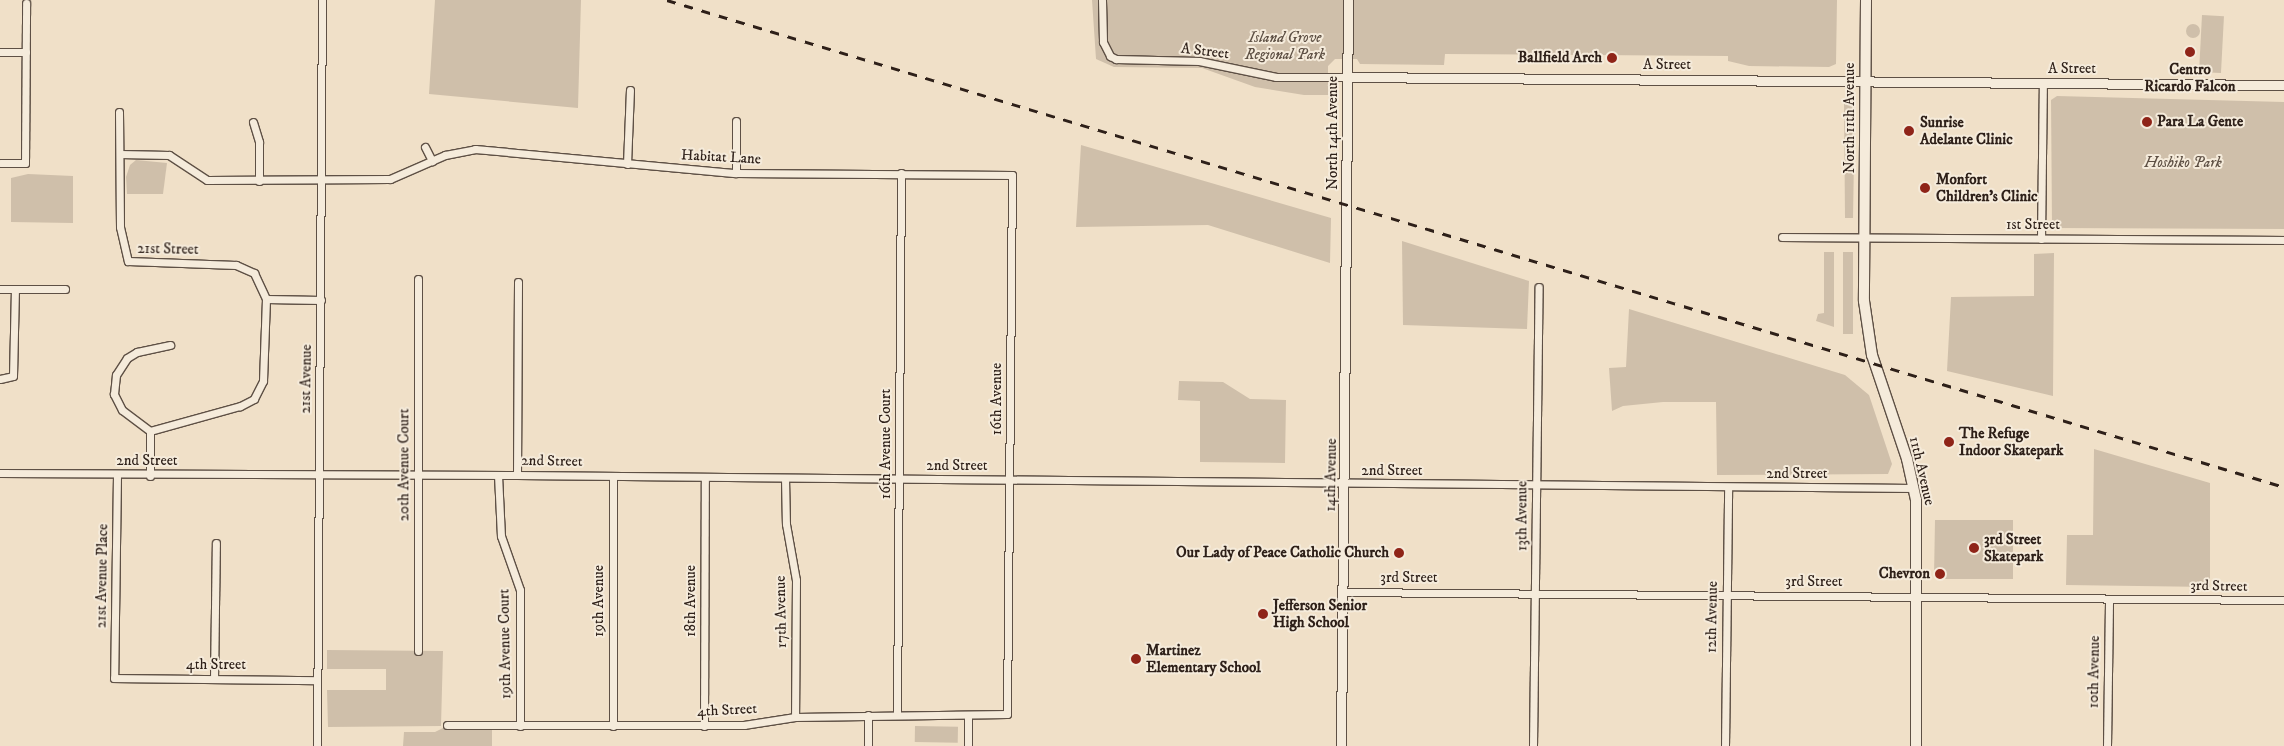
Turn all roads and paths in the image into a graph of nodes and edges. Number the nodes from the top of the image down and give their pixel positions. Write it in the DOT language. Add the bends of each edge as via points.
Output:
graph roads {
  1 [pos="322,0"];
  2 [pos="1102,0"];
  3 [pos="1348,0"];
  4 [pos="1866,0"];
  5 [pos="26,3"];
  6 [pos="0,52"];
  7 [pos="26,52"];
  8 [pos="1347,77"];
  9 [pos="1865,81"];
  10 [pos="2042,83"];
  11 [pos="2284,85"];
  12 [pos="630,90"];
  13 [pos="119,112"];
  14 [pos="736,121"];
  15 [pos="252,122"];
  16 [pos="425,147"];
  17 [pos="120,154"];
  18 [pos="432,161"];
  19 [pos="0,163"];
  20 [pos="627,164"];
  21 [pos="736,173"];
  22 [pos="901,173"];
  23 [pos="1012,174"];
  24 [pos="259,181"];
  25 [pos="322,181"];
  26 [pos="1347,205"];
  27 [pos="1782,237"];
  28 [pos="1864,237"];
  29 [pos="2042,239"];
  30 [pos="2284,240"];
  31 [pos="418,279"];
  32 [pos="518,282"];
  33 [pos="1539,286"];
  34 [pos="0,289"];
  35 [pos="15,289"];
  36 [pos="65,289"];
  37 [pos="266,300"];
  38 [pos="320,300"];
  39 [pos="170,345"];
  40 [pos="0,379"];
  41 [pos="150,430"];
  42 [pos="0,474"];
  43 [pos="117,475"];
  44 [pos="318,475"];
  45 [pos="418,475"];
  46 [pos="498,475"];
  47 [pos="517,475"];
  48 [pos="150,476"];
  49 [pos="613,476"];
  50 [pos="706,477"];
  51 [pos="785,478"];
  52 [pos="899,479"];
  53 [pos="1010,480"];
  54 [pos="1344,484"];
  55 [pos="1535,486"];
  56 [pos="1728,487"];
  57 [pos="1914,488"];
  58 [pos="216,543"];
  59 [pos="1343,592"];
  60 [pos="1535,593"];
  61 [pos="1726,596"];
  62 [pos="1916,596"];
  63 [pos="2109,599"];
  64 [pos="2284,600"];
  65 [pos="418,651"];
  66 [pos="114,678"];
  67 [pos="214,679"];
  68 [pos="317,680"];
  69 [pos="1007,714"];
  70 [pos="868,715"];
  71 [pos="897,715"];
  72 [pos="968,716"];
  73 [pos="795,717"];
  74 [pos="448,725"];
  75 [pos="520,726"];
  76 [pos="613,726"];
  77 [pos="704,726"];
  78 [pos="317,746"];
  79 [pos="868,746"];
  80 [pos="968,746"];
  81 [pos="1342,746"];
  82 [pos="1533,746"];
  83 [pos="1725,746"];
  84 [pos="1916,746"];
  85 [pos="2107,746"];
  1 -- 25 [label="street, 21st Avenue"];
  2 -- 8 [label="street, A Street" via="1103,42 1110,56 1116,59 1199,61 1276,76"];
  3 -- 8 [label="street, North 14th Avenue"];
  4 -- 9 [label="main road, North 11th Avenue"];
  5 -- 7 [label="street"];
  6 -- 7 [label="street"];
  7 -- 19 [label="street" via="25,163"];
  8 -- 9 [label="street, A Street"];
  8 -- 26 [label="street, North 14th Avenue"];
  9 -- 10 [label="street, A Street"];
  9 -- 28 [label="main road, North 11th Avenue"];
  10 -- 11 [label="street, A Street"];
  10 -- 29 [label="street"];
  12 -- 20 [label="street"];
  13 -- 17 [label="street, 21st Street"];
  14 -- 21 [label="street"];
  15 -- 24 [label="street" via="259,142"];
  16 -- 18 [label="street"];
  17 -- 24 [label="street" via="169,156 207,180"];
  17 -- 37 [label="street, 21st Street" via="120,227 128,261 236,265 254,273"];
  18 -- 20 [label="street, Habitat Lane" via="475,149"];
  18 -- 25 [label="street, Habitat Lane" via="390,179"];
  20 -- 21 [label="street, Habitat Lane"];
  21 -- 22 [label="street, Habitat Lane"];
  22 -- 23 [label="street, Habitat Lane"];
  22 -- 52 [label="street, 16th Avenue Court"];
  23 -- 53 [label="street, 16th Avenue"];
  24 -- 25 [label="street"];
  25 -- 38 [label="street, 21st Avenue"];
  26 -- 54 [label="street, 14th Avenue"];
  27 -- 28 [label="street, 1st Street"];
  28 -- 29 [label="street, 1st Street"];
  28 -- 57 [label="main road, 11th Avenue" via="1866,328"];
  29 -- 30 [label="street, 1st Street"];
  31 -- 45 [label="street, 20th Avenue Court"];
  32 -- 47 [label="street"];
  33 -- 55 [label="street, 13th Avenue"];
  34 -- 35 [label="street"];
  35 -- 36 [label="street"];
  35 -- 40 [label="street" via="11,378"];
  37 -- 38 [label="street"];
  37 -- 41 [label="street, 21st Street" via="263,381 255,398 240,406"];
  38 -- 44 [label="street, 21st Avenue"];
  39 -- 41 [label="street" via="137,352 127,358 116,375 114,394 122,410"];
  41 -- 48 [label="street"];
  42 -- 43 [label="street, 2nd Street"];
  43 -- 48 [label="street, 2nd Street"];
  43 -- 66 [label="street, 21st Avenue Place"];
  44 -- 45 [label="street, 2nd Street"];
  44 -- 48 [label="street, 2nd Street"];
  44 -- 68 [label="street, 21st Avenue"];
  45 -- 46 [label="street, 2nd Street"];
  45 -- 65 [label="street, 20th Avenue Court"];
  46 -- 47 [label="street, 2nd Street"];
  46 -- 75 [label="street, 19th Avenue Court" via="501,536 520,590"];
  47 -- 49 [label="street, 2nd Street"];
  49 -- 50 [label="street, 2nd Street"];
  49 -- 76 [label="street, 19th Avenue"];
  50 -- 51 [label="street, 2nd Street"];
  50 -- 77 [label="street, 18th Avenue"];
  51 -- 52 [label="street, 2nd Street"];
  51 -- 73 [label="street, 17th Avenue" via="786,524 796,580"];
  52 -- 53 [label="street, 2nd Street"];
  52 -- 71 [label="street, 16th Avenue Court"];
  53 -- 54 [label="street, 2nd Street"];
  53 -- 69 [label="street, 16th Avenue"];
  54 -- 55 [label="street, 2nd Street"];
  54 -- 59 [label="street, 14th Avenue"];
  55 -- 56 [label="street, 2nd Street"];
  55 -- 60 [label="street, 13th Avenue"];
  56 -- 57 [label="street, 2nd Street"];
  56 -- 61 [label="street, 12th Avenue"];
  57 -- 62 [label="main road, 11th Avenue" via="1918,528"];
  58 -- 67 [label="street"];
  59 -- 60 [label="street, 3rd Street"];
  59 -- 81 [label="street, 14th Avenue"];
  60 -- 61 [label="street, 3rd Street"];
  60 -- 82 [label="street, 13th Avenue"];
  61 -- 62 [label="street, 3rd Street"];
  61 -- 83 [label="street, 12th Avenue"];
  62 -- 63 [label="street, 3rd Street"];
  62 -- 84 [label="main road, 11th Avenue"];
  63 -- 64 [label="street, 3rd Street"];
  63 -- 85 [label="street, 10th Avenue"];
  66 -- 67 [label="street, 4th Street"];
  67 -- 68 [label="street, 4th Street"];
  68 -- 78 [label="street, 21st Avenue"];
  69 -- 72 [label="street, 4th Street"];
  70 -- 71 [label="street, 4th Street"];
  70 -- 73 [label="street, 4th Street"];
  70 -- 79 [label="street"];
  71 -- 72 [label="street, 4th Street"];
  72 -- 80 [label="street"];
  73 -- 77 [label="street, 4th Street" via="744,725"];
  74 -- 75 [label="street, 4th Street"];
  75 -- 76 [label="street, 4th Street"];
  76 -- 77 [label="street, 4th Street"];
}
